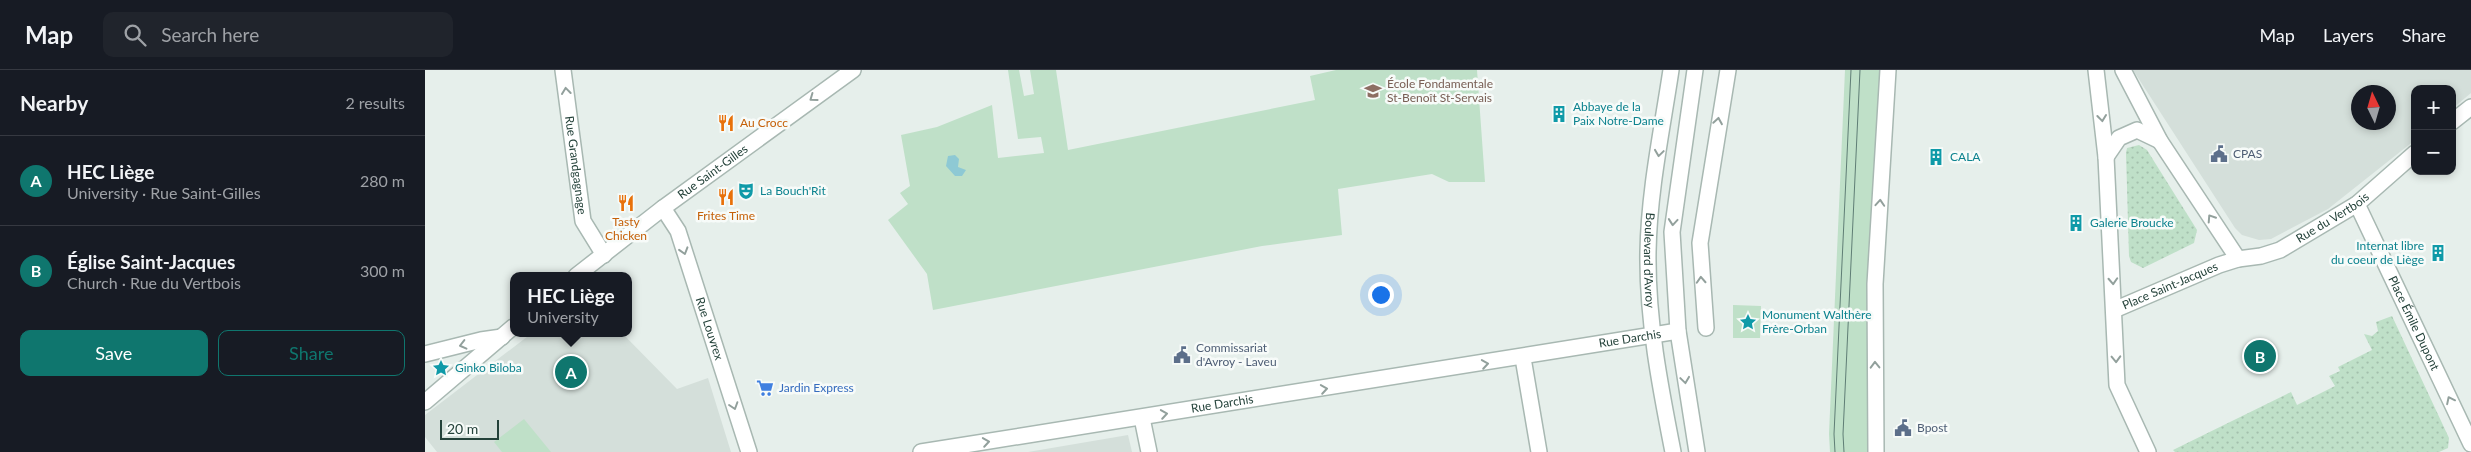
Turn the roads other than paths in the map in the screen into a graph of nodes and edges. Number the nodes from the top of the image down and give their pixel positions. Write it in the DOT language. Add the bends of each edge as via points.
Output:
graph roads {
  1 [pos="563,70"];
  2 [pos="853,70"];
  3 [pos="1671,70"];
  4 [pos="1695,70"];
  5 [pos="1728,70"];
  6 [pos="1888,70"];
  7 [pos="2096,70"];
  8 [pos="2123,70"];
  9 [pos="2471,107"];
  10 [pos="2456,119"];
  11 [pos="2160,141"];
  12 [pos="2106,157"];
  13 [pos="2411,157"];
  14 [pos="2357,204"];
  15 [pos="663,208"];
  16 [pos="603,255"];
  17 [pos="2238,258"];
  18 [pos="581,272"];
  19 [pos="2114,310"];
  20 [pos="1706,328"];
  21 [pos="1678,331"];
  22 [pos="508,332"];
  23 [pos="1653,334"];
  24 [pos="425,354"];
  25 [pos="1523,358"];
  26 [pos="425,402"];
  27 [pos="1142,418"];
  28 [pos="2471,444"];
  29 [pos="749,452"];
  30 [pos="921,452"];
  31 [pos="1149,452"];
  32 [pos="1539,452"];
  33 [pos="1673,452"];
  34 [pos="1697,452"];
  35 [pos="1876,452"];
  36 [pos="2148,452"];
  16 -- 1 [label="street, Rue Grandgagnage, one-way" via="583,222"];
  2 -- 15 [label="street, Rue Saint-Gilles, one-way"];
  3 -- 23 [label="street, Boulevard d'Avroy, one-way" via="1648,252"];
  4 -- 21 [label="street, Boulevard d'Avroy, one-way" via="1673,232"];
  20 -- 5 [label="street, one-way" via="1700,243"];
  35 -- 6 [label="street, one-way" via="1875,284"];
  7 -- 12 [label="street, Place Saint-Jacques, one-way"];
  8 -- 11 [label="street"];
  9 -- 10 [label="street"];
  11 -- 12 [label="street" via="2137,130 2119,138"];
  17 -- 11 [label="street, one-way"];
  12 -- 19 [label="street, Place Saint-Jacques, one-way"];
  13 -- 14 [label="street, Rue du Vertbois"];
  14 -- 17 [label="street, Rue du Vertbois" via="2279,250"];
  28 -- 14 [label="street, Place Émile Dupont, one-way"];
  15 -- 16 [label="street, Rue Saint-Gilles"];
  15 -- 29 [label="street, Rue Louvrex, one-way" via="678,230"];
  16 -- 18 [label="street, Rue Saint-Gilles"];
  17 -- 19 [label="street, Place Saint-Jacques"];
  19 -- 36 [label="street, one-way" via="2117,385"];
  21 -- 23 [label="street, Rue Darchis"];
  21 -- 34 [label="street, Boulevard d'Avroy, one-way"];
  22 -- 24 [label="street, one-way"];
  22 -- 26 [label="street"];
  23 -- 25 [label="street, Rue Darchis"];
  23 -- 33 [label="street, Boulevard d'Avroy"];
  27 -- 25 [label="street, Rue Darchis, one-way"];
  25 -- 32 [label="street"];
  30 -- 27 [label="street, Rue Darchis, one-way"];
  27 -- 31 [label="street"];
}
